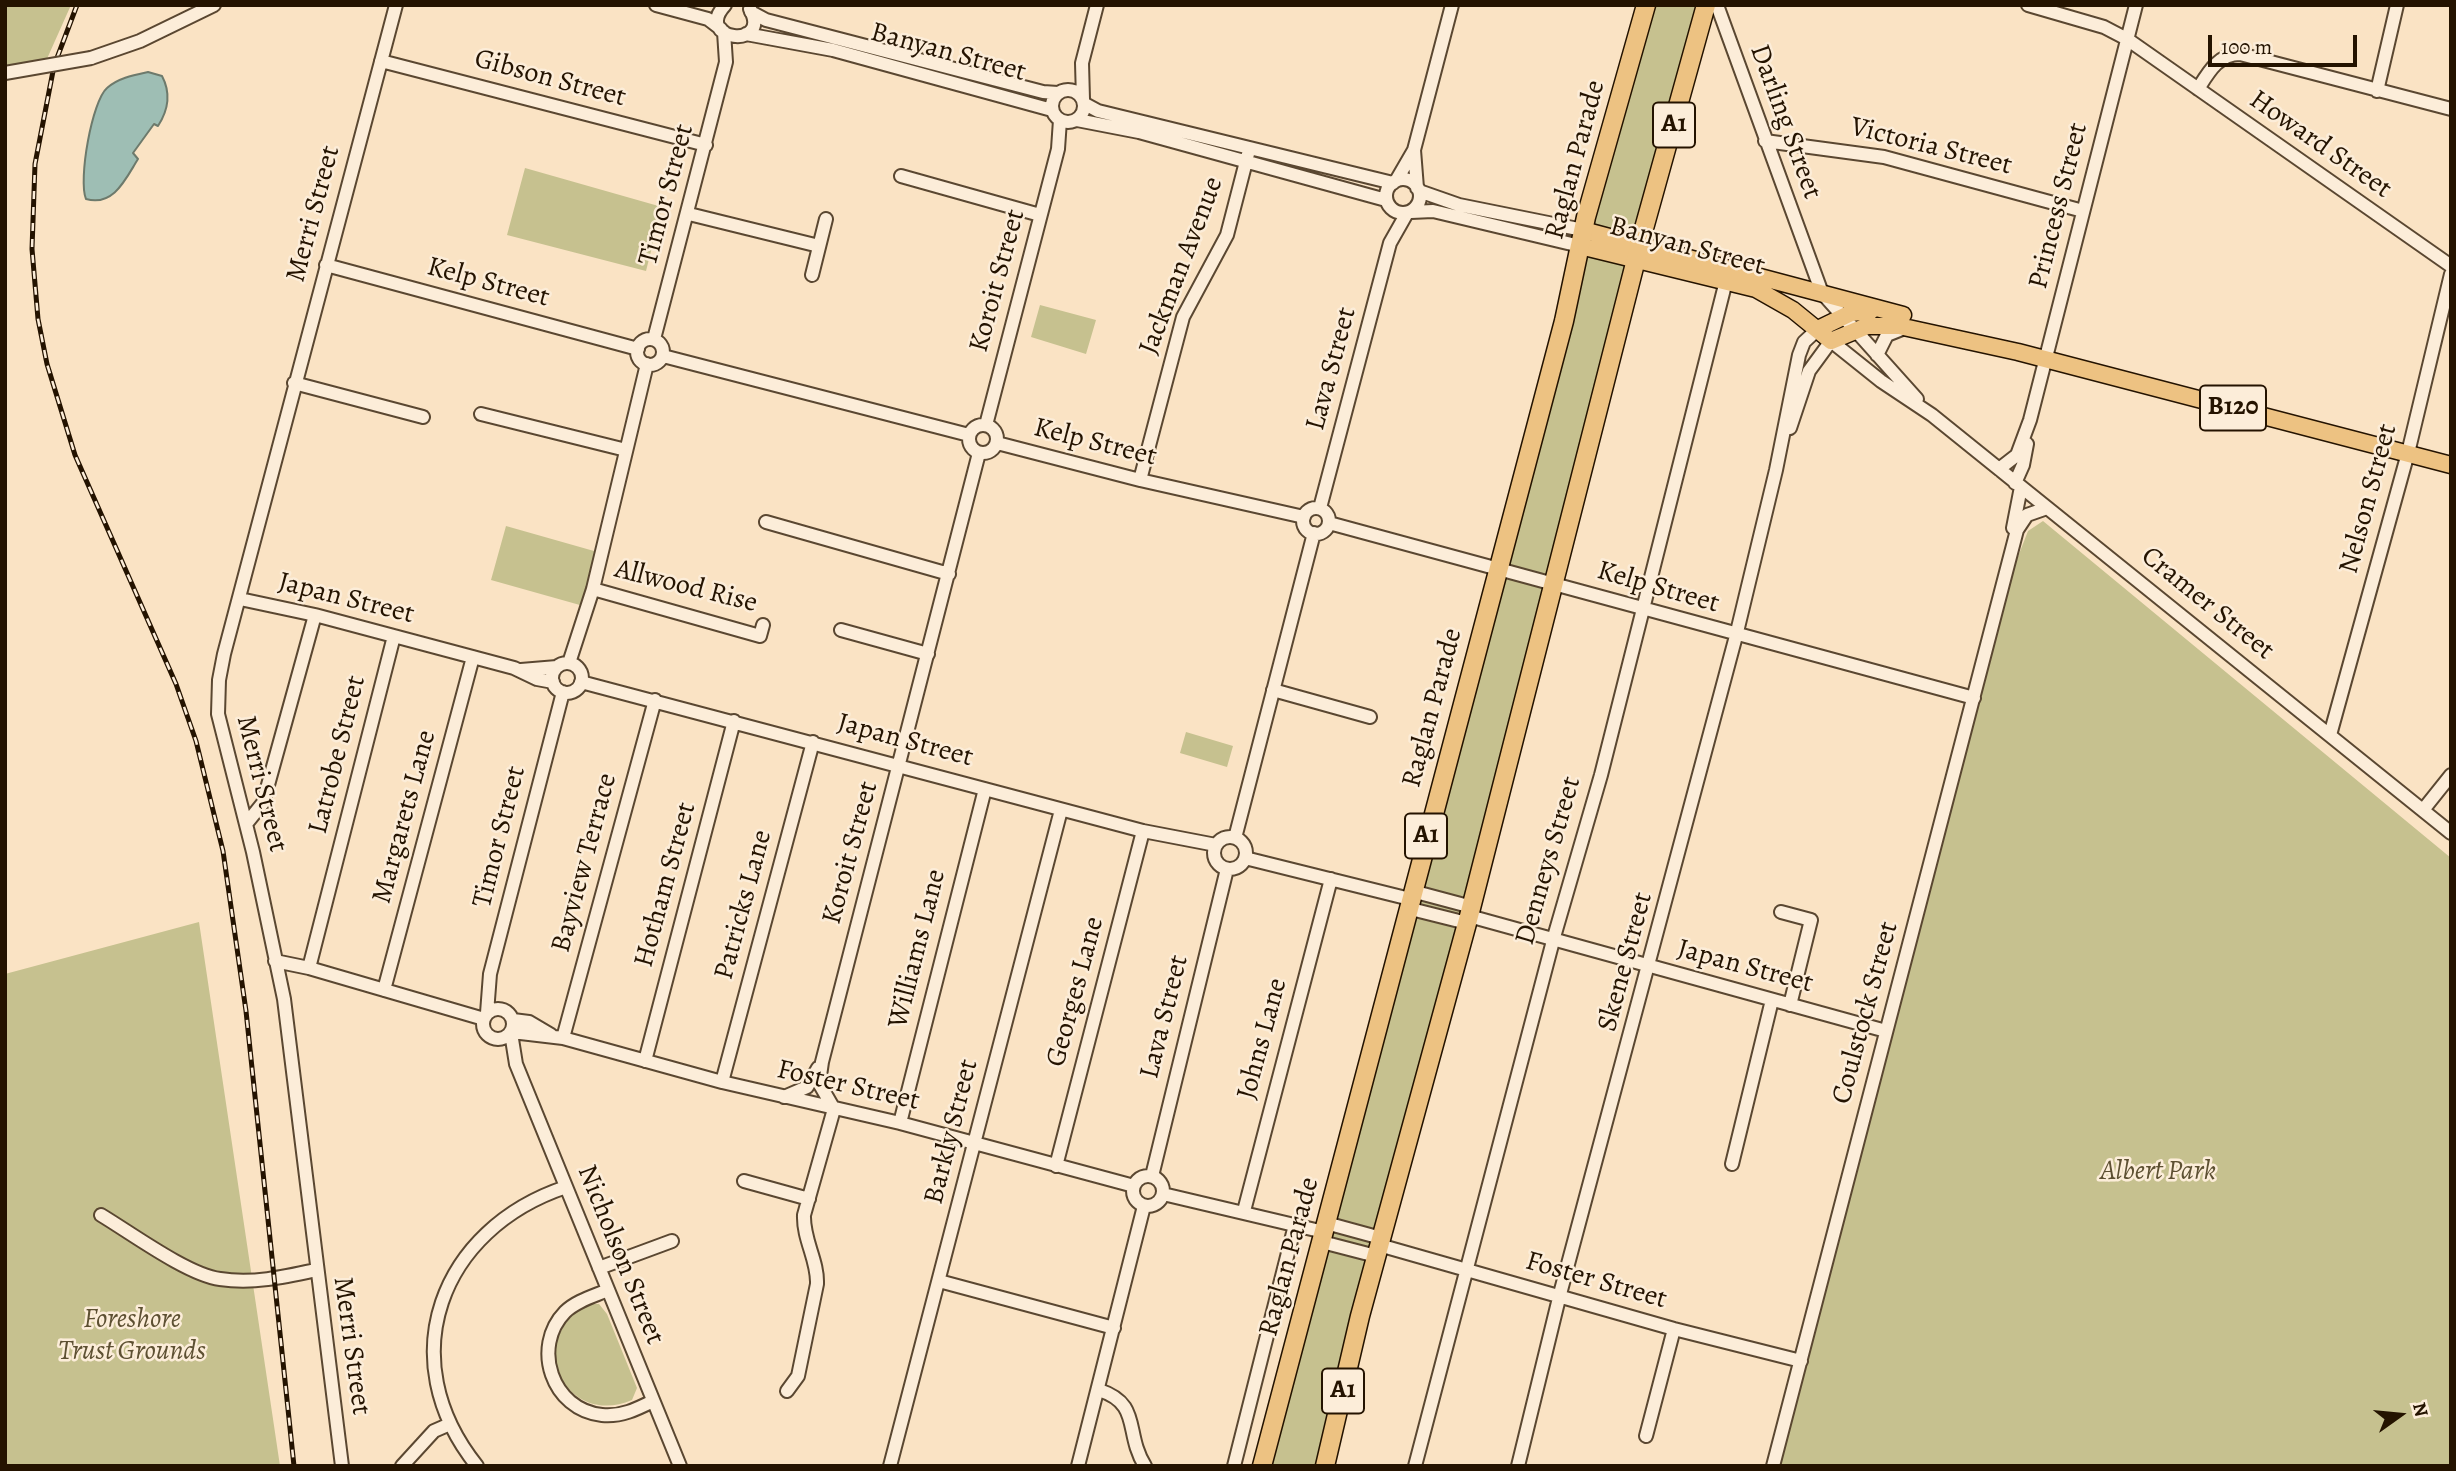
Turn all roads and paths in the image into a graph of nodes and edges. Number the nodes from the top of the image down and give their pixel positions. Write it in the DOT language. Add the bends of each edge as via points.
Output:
graph roads {
  1 [pos="214,5"];
  2 [pos="396,5"];
  3 [pos="656,5"];
  4 [pos="707,5"];
  5 [pos="725,5"];
  6 [pos="1097,5"];
  7 [pos="1452,5"];
  8 [pos="1646,5"];
  9 [pos="1706,5"];
  10 [pos="1717,5"];
  11 [pos="2028,5"];
  12 [pos="2136,5"];
  13 [pos="2397,5"];
  14 [pos="749,8"];
  15 [pos="722,30"];
  16 [pos="744,35"];
  17 [pos="2127,39"];
  18 [pos="381,61"];
  19 [pos="726,62"];
  20 [pos="1082,63"];
  21 [pos="5,73"];
  22 [pos="2198,89"];
  23 [pos="1061,91"];
  24 [pos="2377,92"];
  25 [pos="1084,102"];
  26 [pos="2451,109"];
  27 [pos="1066,118"];
  28 [pos="1765,141"];
  29 [pos="706,145"];
  30 [pos="1415,150"];
  31 [pos="1248,156"];
  32 [pos="901,176"];
  33 [pos="1394,182"];
  34 [pos="1418,189"];
  35 [pos="1388,204"];
  36 [pos="2083,211"];
  37 [pos="1409,213"];
  38 [pos="689,215"];
  39 [pos="1040,215"];
  40 [pos="826,219"];
  41 [pos="1581,238"];
  42 [pos="1390,243"];
  43 [pos="819,246"];
  44 [pos="1639,252"];
  45 [pos="1807,256"];
  46 [pos="326,265"];
  47 [pos="2451,266"];
  48 [pos="2451,274"];
  49 [pos="813,275"];
  50 [pos="1728,276"];
  51 [pos="1806,288"];
  52 [pos="1822,293"];
  53 [pos="1787,306"];
  54 [pos="1844,316"];
  55 [pos="1906,321"];
  56 [pos="1818,329"];
  57 [pos="1855,329"];
  58 [pos="654,339"];
  59 [pos="1831,341"];
  60 [pos="638,349"];
  61 [pos="1799,355"];
  62 [pos="1877,355"];
  63 [pos="663,356"];
  64 [pos="2046,360"];
  65 [pos="647,364"];
  66 [pos="294,383"];
  67 [pos="481,414"];
  68 [pos="1932,415"];
  69 [pos="423,417"];
  70 [pos="2030,419"];
  71 [pos="986,425"];
  72 [pos="969,435"];
  73 [pos="997,443"];
  74 [pos="626,450"];
  75 [pos="979,453"];
  76 [pos="2407,453"];
  77 [pos="2451,465"];
  78 [pos="1999,469"];
  79 [pos="1776,470"];
  80 [pos="1140,480"];
  81 [pos="2018,485"];
  82 [pos="1320,508"];
  83 [pos="2047,508"];
  84 [pos="1304,517"];
  85 [pos="766,522"];
  86 [pos="1329,523"];
  87 [pos="1314,534"];
  88 [pos="1498,568"];
  89 [pos="2005,573"];
  90 [pos="949,574"];
  91 [pos="1555,584"];
  92 [pos="593,589"];
  93 [pos="240,599"];
  94 [pos="1643,611"];
  95 [pos="315,615"];
  96 [pos="763,625"];
  97 [pos="841,631"];
  98 [pos="394,636"];
  99 [pos="1736,636"];
  100 [pos="928,654"];
  101 [pos="473,657"];
  102 [pos="563,665"];
  103 [pos="521,670"];
  104 [pos="553,682"];
  105 [pos="581,682"];
  106 [pos="1273,691"];
  107 [pos="563,692"];
  108 [pos="1974,698"];
  109 [pos="655,700"];
  110 [pos="1370,717"];
  111 [pos="734,721"];
  112 [pos="2330,736"];
  113 [pos="813,742"];
  114 [pos="900,765"];
  115 [pos="2451,775"];
  116 [pos="985,789"];
  117 [pos="1061,810"];
  118 [pos="2423,810"];
  119 [pos="246,824"];
  120 [pos="1143,831"];
  121 [pos="2451,833"];
  122 [pos="1236,838"];
  123 [pos="1216,845"];
  124 [pos="1245,858"];
  125 [pos="1227,869"];
  126 [pos="1331,879"];
  127 [pos="1410,899"];
  128 [pos="1781,912"];
  129 [pos="1469,915"];
  130 [pos="1554,937"];
  131 [pos="275,961"];
  132 [pos="1650,965"];
  133 [pos="309,968"];
  134 [pos="384,990"];
  135 [pos="1772,1000"];
  136 [pos="1790,1005"];
  137 [pos="489,1018"];
  138 [pos="512,1028"];
  139 [pos="1886,1031"];
  140 [pos="557,1037"];
  141 [pos="495,1039"];
  142 [pos="645,1061"];
  143 [pos="822,1062"];
  144 [pos="516,1064"];
  145 [pos="722,1082"];
  146 [pos="784,1097"];
  147 [pos="834,1109"];
  148 [pos="900,1122"];
  149 [pos="974,1143"];
  150 [pos="1732,1164"];
  151 [pos="1056,1166"];
  152 [pos="1152,1176"];
  153 [pos="744,1181"];
  154 [pos="1134,1186"];
  155 [pos="566,1187"];
  156 [pos="1163,1194"];
  157 [pos="809,1199"];
  158 [pos="1144,1206"];
  159 [pos="1244,1211"];
  160 [pos="102,1215"];
  161 [pos="1295,1225"];
  162 [pos="1324,1232"];
  163 [pos="672,1241"];
  164 [pos="1378,1247"];
  165 [pos="599,1269"];
  166 [pos="316,1270"];
  167 [pos="1467,1270"];
  168 [pos="939,1281"];
  169 [pos="608,1290"];
  170 [pos="1560,1294"];
  171 [pos="1114,1328"];
  172 [pos="1674,1329"];
  173 [pos="1801,1361"];
  174 [pos="1099,1390"];
  175 [pos="787,1391"];
  176 [pos="653,1401"];
  177 [pos="450,1423"];
  178 [pos="1646,1436"];
  179 [pos="342,1466"];
  180 [pos="402,1466"];
  181 [pos="477,1466"];
  182 [pos="680,1466"];
  183 [pos="890,1466"];
  184 [pos="1079,1466"];
  185 [pos="1145,1466"];
  186 [pos="1234,1466"];
  187 [pos="1262,1466"];
  188 [pos="1325,1466"];
  189 [pos="1415,1466"];
  190 [pos="1517,1466"];
  191 [pos="1773,1466"];
  1 -- 21 [label="street, bridge" via="140,41 91,58"];
  2 -- 18 [label="street, Merri Street"];
  3 -- 15 [label="street" via="708,19"];
  4 -- 5 [label="street"];
  5 -- 15 [label="street, Timor Street" via="719,16"];
  6 -- 20 [label="street"];
  7 -- 30 [label="street"];
  8 -- 41 [label="highway, Raglan Parade / A1"];
  9 -- 44 [label="highway, A1"];
  10 -- 28 [label="street, Darling Street"];
  11 -- 17 [label="street, Howard Street" via="2104,27"];
  12 -- 17 [label="street, Princess Street"];
  13 -- 24 [label="street"];
  14 -- 16 [label="street, Timor Street" via="753,23"];
  14 -- 23 [label="street, Banyan Street" via="766,20 1043,92"];
  15 -- 16 [label="street, Banyan Street" via="733,37"];
  15 -- 19 [label="street, Timor Street"];
  16 -- 19 [label="street, Timor Street"];
  16 -- 27 [label="street, Banyan Street" via="833,50"];
  17 -- 22 [label="street, Howard Street"];
  17 -- 36 [label="street, Princess Street"];
  18 -- 29 [label="street, Gibson Street"];
  18 -- 46 [label="street, Merri Street"];
  19 -- 29 [label="street, Timor Street"];
  20 -- 23 [label="street"];
  20 -- 25 [label="street"];
  22 -- 24 [label="street" via="2216,63 2233,54"];
  22 -- 47 [label="street, Howard Street"];
  23 -- 25 [label="street" via="1077,92"];
  23 -- 27 [label="street" via="1053,101"];
  24 -- 26 [label="street"];
  25 -- 27 [label="street" via="1083,113"];
  25 -- 31 [label="street, Banyan Street" via="1098,111"];
  27 -- 31 [label="street, Banyan Street"];
  27 -- 39 [label="street, Koroit Street"];
  28 -- 36 [label="street, Victoria Street" via="1884,156"];
  28 -- 45 [label="street, Darling Street"];
  29 -- 38 [label="street, Timor Street"];
  30 -- 33 [label="street"];
  30 -- 34 [label="street"];
  31 -- 33 [label="street, Banyan Street"];
  31 -- 35 [label="street, Banyan Street"];
  31 -- 80 [label="street, Jackman Avenue" via="1227,235 1183,317"];
  32 -- 39 [label="street"];
  33 -- 34 [label="street" via="1408,180"];
  33 -- 35 [label="street" via="1387,191"];
  34 -- 37 [label="street" via="1418,205"];
  34 -- 41 [label="street, Banyan Street" via="1450,203"];
  35 -- 37 [label="street" via="1397,213"];
  35 -- 42 [label="street, Lava Street"];
  36 -- 64 [label="street, Princess Street"];
  37 -- 41 [label="street, Banyan Street" via="1433,211"];
  37 -- 42 [label="street, Lava Street"];
  38 -- 43 [label="street"];
  38 -- 58 [label="street, Timor Street"];
  39 -- 71 [label="street, Koroit Street"];
  40 -- 43 [label="street"];
  41 -- 44 [label="main road, Banyan Street / B120"];
  41 -- 88 [label="highway, Raglan Parade / A1" via="1564,321"];
  42 -- 82 [label="street, Lava Street"];
  43 -- 49 [label="street"];
  44 -- 50 [label="main road, Banyan Street / B120"];
  44 -- 91 [label="highway, A1"];
  45 -- 51 [label="street, Darling Street"];
  45 -- 52 [label="street, Darling Street"];
  46 -- 60 [label="street, Kelp Street"];
  46 -- 66 [label="street, Merri Street"];
  48 -- 76 [label="street, Nelson Street"];
  50 -- 51 [label="main road, Banyan Street / B120"];
  50 -- 53 [label="main road, Banyan Street / B120"];
  50 -- 94 [label="street, Denneys Street"];
  51 -- 52 [label="main road, Banyan Street / B120"];
  51 -- 53 [label="main road"];
  52 -- 54 [label="street, B120"];
  52 -- 55 [label="main road, B120"];
  53 -- 56 [label="main road, Banyan Street / B120"];
  53 -- 61 [label="street, Skene Street" via="1802,328"];
  54 -- 55 [label="main road, B120" via="1867,311"];
  54 -- 56 [label="main road, B120"];
  54 -- 57 [label="street, B120"];
  55 -- 57 [label="main road, B120"];
  55 -- 62 [label="street" via="1887,335"];
  55 -- 64 [label="main road, B120"];
  56 -- 59 [label="main road, Banyan Street / B120"];
  56 -- 61 [label="street, Skene Street" via="1804,342"];
  57 -- 59 [label="main road, B120"];
  57 -- 62 [label="street, Cramer Street"];
  58 -- 60 [label="street" via="642,342"];
  58 -- 63 [label="street" via="663,348"];
  59 -- 68 [label="street, Cramer Street"];
  59 -- 79 [label="street, Skene Street" via="1809,370"];
  60 -- 65 [label="street"];
  61 -- 79 [label="street, Skene Street"];
  62 -- 68 [label="street, Cramer Street"];
  63 -- 65 [label="street" via="655,364"];
  63 -- 72 [label="street"];
  64 -- 70 [label="street, Princess Street"];
  64 -- 76 [label="main road, B120"];
  65 -- 74 [label="street"];
  66 -- 69 [label="street"];
  66 -- 93 [label="street, Merri Street"];
  67 -- 74 [label="street"];
  68 -- 78 [label="street, Cramer Street"];
  70 -- 78 [label="street, Princess Street" via="2017,455"];
  70 -- 81 [label="street, Princess Street"];
  71 -- 72 [label="street" via="976,426"];
  71 -- 73 [label="street" via="995,432"];
  72 -- 75 [label="street" via="969,444"];
  73 -- 75 [label="street" via="990,452"];
  73 -- 80 [label="street, Kelp Street"];
  74 -- 92 [label="street"];
  75 -- 90 [label="street, Koroit Street"];
  76 -- 77 [label="main road, B120"];
  76 -- 112 [label="street, Nelson Street"];
  78 -- 81 [label="street, Cramer Street"];
  79 -- 99 [label="street, Skene Street"];
  80 -- 84 [label="street, Kelp Street"];
  81 -- 83 [label="street, Cramer Street"];
  81 -- 89 [label="street, Coulstock Street"];
  82 -- 84 [label="street" via="1309,510"];
  82 -- 86 [label="street"];
  83 -- 89 [label="street, Coulstock Street" via="2023,518"];
  83 -- 112 [label="street, Cramer Street"];
  84 -- 87 [label="street" via="1306,529"];
  85 -- 90 [label="street"];
  86 -- 87 [label="street"];
  86 -- 88 [label="street, Kelp Street"];
  87 -- 106 [label="street"];
  88 -- 91 [label="street, Kelp Street"];
  88 -- 127 [label="highway, Raglan Parade / A1"];
  89 -- 108 [label="street, Coulstock Street"];
  90 -- 100 [label="street, Koroit Street"];
  91 -- 94 [label="street, Kelp Street"];
  91 -- 129 [label="highway, A1"];
  92 -- 96 [label="street, Allwood Rise" via="760,636"];
  92 -- 102 [label="street"];
  93 -- 95 [label="street, Japan Street"];
  93 -- 119 [label="street, Merri Street" via="221,669 218,714"];
  94 -- 99 [label="street, Kelp Street"];
  94 -- 130 [label="street, Denneys Street"];
  95 -- 98 [label="street, Japan Street"];
  95 -- 119 [label="street" via="263,803"];
  97 -- 100 [label="street"];
  98 -- 101 [label="street, Japan Street"];
  98 -- 133 [label="street, Latrobe Street"];
  99 -- 108 [label="street, Kelp Street"];
  99 -- 132 [label="street, Skene Street"];
  100 -- 114 [label="street, Koroit Street"];
  101 -- 103 [label="street, Japan Street"];
  101 -- 134 [label="street, Margarets Lane"];
  102 -- 103 [label="street, Japan Street"];
  102 -- 104 [label="street"];
  102 -- 105 [label="street" via="579,669"];
  103 -- 104 [label="street, Japan Street"];
  104 -- 107 [label="street"];
  105 -- 107 [label="street" via="575,690"];
  105 -- 109 [label="street, Japan Street"];
  106 -- 110 [label="street"];
  106 -- 122 [label="street"];
  107 -- 137 [label="street, Timor Street" via="492,966"];
  108 -- 139 [label="street, Coulstock Street"];
  109 -- 111 [label="street, Japan Street"];
  109 -- 140 [label="street, Bayview Terrace"];
  111 -- 113 [label="street, Japan Street"];
  111 -- 142 [label="street, Hotham Street"];
  112 -- 118 [label="street, Cramer Street"];
  113 -- 114 [label="street, Japan Street"];
  113 -- 145 [label="street, Patricks Lane"];
  114 -- 116 [label="street, Japan Street"];
  114 -- 143 [label="street, Koroit Street"];
  115 -- 118 [label="street"];
  116 -- 117 [label="street, Japan Street"];
  116 -- 148 [label="street, Williams Lane"];
  117 -- 120 [label="street, Japan Street"];
  117 -- 149 [label="street, Barkly Street"];
  118 -- 121 [label="street, Cramer Street"];
  119 -- 131 [label="street, Merri Street"];
  120 -- 123 [label="street, Japan Street"];
  120 -- 151 [label="street, Georges Lane"];
  122 -- 123 [label="street"];
  122 -- 124 [label="street" via="1245,847"];
  123 -- 125 [label="street" via="1215,858"];
  124 -- 125 [label="street" via="1237,867"];
  124 -- 126 [label="street, Japan Street"];
  125 -- 152 [label="street, Lava Street"];
  126 -- 127 [label="street, Japan Street"];
  126 -- 159 [label="street, Johns Lane"];
  127 -- 129 [label="street, Japan Street"];
  127 -- 129 [label="street, Japan Street"];
  127 -- 162 [label="highway, Raglan Parade / A1"];
  128 -- 136 [label="street" via="1811,920"];
  129 -- 130 [label="street, Japan Street"];
  129 -- 164 [label="highway, A1"];
  130 -- 132 [label="street, Japan Street"];
  130 -- 167 [label="street, Denneys Street"];
  131 -- 133 [label="street"];
  131 -- 166 [label="street, Merri Street" via="287,1019"];
  132 -- 135 [label="street, Japan Street"];
  132 -- 170 [label="street, Skene Street"];
  133 -- 134 [label="street"];
  134 -- 137 [label="street"];
  135 -- 136 [label="street, Japan Street"];
  135 -- 150 [label="street"];
  136 -- 139 [label="street, Japan Street"];
  137 -- 138 [label="street" via="509,1014"];
  137 -- 141 [label="street, Nicholson Street"];
  138 -- 140 [label="street, Foster Street" via="529,1022"];
  138 -- 141 [label="street" via="502,1039"];
  138 -- 144 [label="street, Nicholson Street"];
  139 -- 173 [label="street, Coulstock Street"];
  140 -- 142 [label="street, Foster Street"];
  141 -- 144 [label="street, Nicholson Street"];
  142 -- 145 [label="street, Foster Street"];
  143 -- 146 [label="street, Koroit Street" via="807,1087"];
  143 -- 147 [label="street, Koroit Street" via="819,1083"];
  144 -- 155 [label="street, Nicholson Street"];
  145 -- 146 [label="street, Foster Street"];
  146 -- 147 [label="street, Foster Street"];
  147 -- 148 [label="street, Foster Street"];
  147 -- 157 [label="street"];
  148 -- 149 [label="street, Foster Street"];
  149 -- 151 [label="street, Foster Street"];
  149 -- 168 [label="street, Barkly Street"];
  151 -- 154 [label="street, Foster Street"];
  152 -- 154 [label="street" via="1141,1178"];
  152 -- 156 [label="street" via="1161,1183"];
  153 -- 157 [label="street"];
  154 -- 158 [label="street" via="1136,1200"];
  155 -- 165 [label="street, Nicholson Street"];
  155 -- 177 [label="street" via="524,1203 498,1221 468,1252 451,1281 435,1347 437,1379"];
  156 -- 158 [label="street" via="1154,1205"];
  156 -- 159 [label="street"];
  157 -- 175 [label="street" via="803,1233 818,1274 817,1284 798,1376"];
  158 -- 171 [label="street"];
  159 -- 161 [label="street"];
  160 -- 166 [label="street" via="184,1264 219,1279 277,1279"];
  161 -- 162 [label="street"];
  161 -- 186 [label="street"];
  162 -- 164 [label="street"];
  162 -- 164 [label="street"];
  162 -- 187 [label="highway, Raglan Parade / A1"];
  163 -- 165 [label="street"];
  164 -- 167 [label="street, Foster Street"];
  164 -- 188 [label="highway, A1"];
  165 -- 169 [label="street, Nicholson Street"];
  166 -- 179 [label="street, Merri Street"];
  167 -- 170 [label="street, Foster Street"];
  167 -- 189 [label="street, Denneys Street"];
  168 -- 171 [label="street"];
  168 -- 183 [label="street, Barkly Street"];
  169 -- 176 [label="street, Nicholson Street"];
  169 -- 176 [label="street" via="572,1306 557,1322 548,1345 553,1379 572,1403 597,1414 621,1414"];
  170 -- 172 [label="street, Foster Street"];
  170 -- 190 [label="street, Skene Street"];
  171 -- 174 [label="street"];
  172 -- 173 [label="street, Foster Street"];
  172 -- 178 [label="street"];
  173 -- 191 [label="street, Coulstock Street"];
  174 -- 184 [label="street"];
  174 -- 185 [label="street" via="1125,1404"];
  176 -- 182 [label="street, Nicholson Street"];
  177 -- 180 [label="street" via="434,1431"];
  177 -- 181 [label="street"];
}
